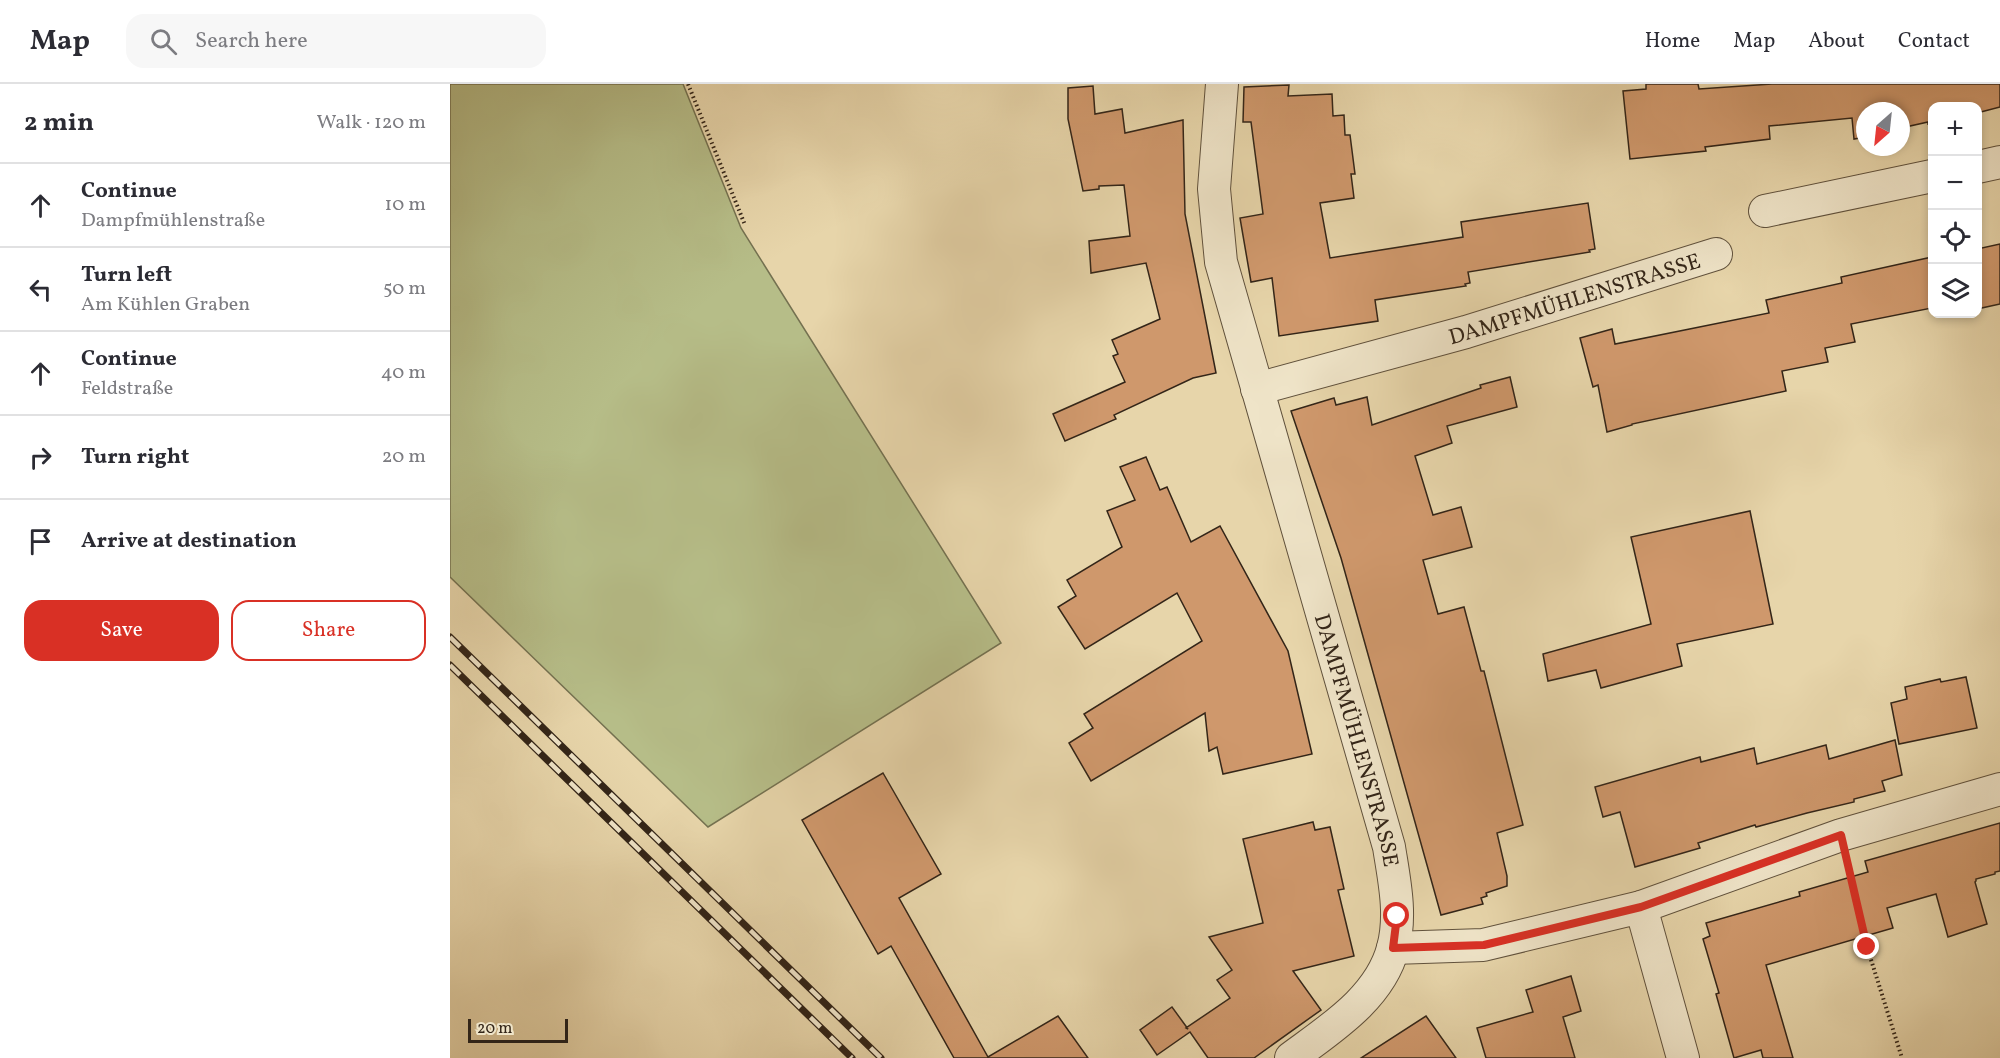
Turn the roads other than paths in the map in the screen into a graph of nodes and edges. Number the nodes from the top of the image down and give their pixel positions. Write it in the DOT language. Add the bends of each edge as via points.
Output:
graph roads {
  1 [pos="1222,84"];
  2 [pos="2000,162"];
  3 [pos="1982,166"];
  4 [pos="1928,177"];
  5 [pos="1765,211"];
  6 [pos="1716,254"];
  7 [pos="1257,388"];
  8 [pos="2000,789"];
  9 [pos="1641,907"];
  10 [pos="1393,948"];
  11 [pos="1291,1058"];
  12 [pos="1683,1058"];
  1 -- 7 [label="street, DAMPFMÜHLENSTRASSE" via="1214,189 1221,262"];
  2 -- 3 [label="street"];
  4 -- 5 [label="street"];
  6 -- 7 [label="street, DAMPFMÜHLENSTRASSE" via="1467,332"];
  7 -- 10 [label="street, DAMPFMÜHLENSTRASSE" via="1389,847 1397,916"];
  8 -- 9 [label="street" via="1841,835"];
  9 -- 10 [label="street" via="1484,945"];
  9 -- 12 [label="street"];
  10 -- 11 [label="street, DAMPFMÜHLENSTRASSE" via="1363,999"];
}
